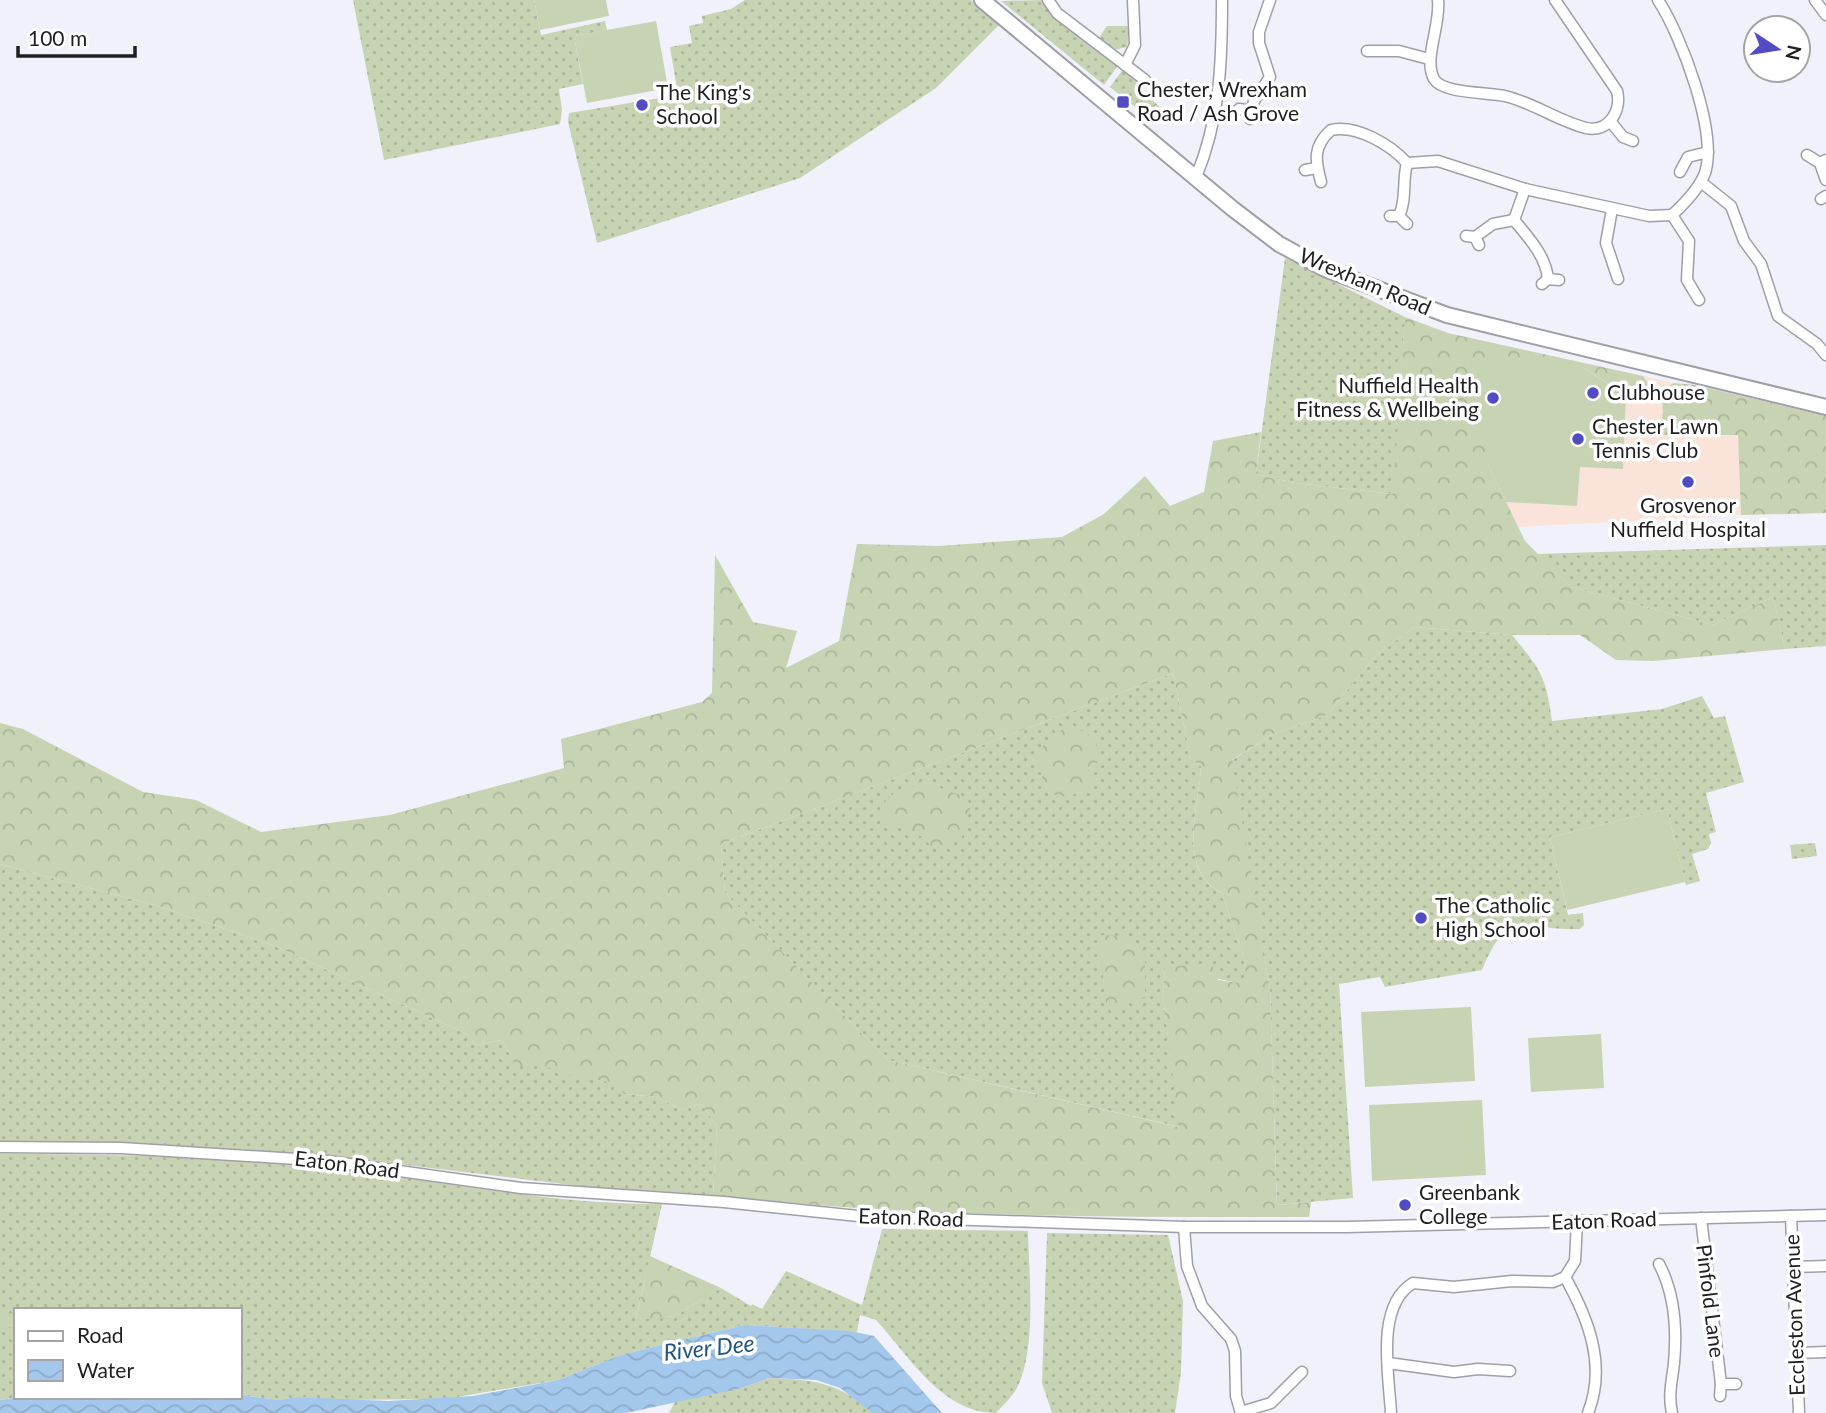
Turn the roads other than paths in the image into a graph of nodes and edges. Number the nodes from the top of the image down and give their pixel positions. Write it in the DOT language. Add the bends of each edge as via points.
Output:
graph roads {
  1 [pos="982,0"];
  2 [pos="1048,0"];
  3 [pos="1133,0"];
  4 [pos="1222,0"];
  5 [pos="1270,0"];
  6 [pos="1438,0"];
  7 [pos="1555,0"];
  8 [pos="1658,0"];
  9 [pos="1815,0"];
  10 [pos="1826,15"];
  11 [pos="1365,52"];
  12 [pos="1429,59"];
  13 [pos="1125,65"];
  14 [pos="1145,80"];
  15 [pos="1239,109"];
  16 [pos="1610,121"];
  17 [pos="1633,141"];
  18 [pos="1708,152"];
  19 [pos="1807,155"];
  20 [pos="1823,162"];
  21 [pos="1407,163"];
  22 [pos="1317,168"];
  23 [pos="1305,170"];
  24 [pos="1680,172"];
  25 [pos="1196,177"];
  26 [pos="1826,180"];
  27 [pos="1321,182"];
  28 [pos="1701,182"];
  29 [pos="1525,189"];
  30 [pos="1612,209"];
  31 [pos="1672,215"];
  32 [pos="1514,220"];
  33 [pos="1407,224"];
  34 [pos="1474,239"];
  35 [pos="1618,279"];
  36 [pos="1550,281"];
  37 [pos="1700,301"];
  38 [pos="1826,355"];
  39 [pos="1826,407"];
  40 [pos="0,1147"];
  41 [pos="1826,1215"];
  42 [pos="1791,1216"];
  43 [pos="1701,1219"];
  44 [pos="1577,1222"];
  45 [pos="1184,1227"];
  46 [pos="1826,1266"];
  47 [pos="1664,1267"];
  48 [pos="1794,1267"];
  49 [pos="1565,1277"];
  50 [pos="1826,1352"];
  51 [pos="1797,1353"];
  52 [pos="1388,1363"];
  53 [pos="1302,1372"];
  54 [pos="1503,1373"];
  55 [pos="1721,1384"];
  56 [pos="1736,1384"];
  57 [pos="1720,1396"];
  58 [pos="1241,1412"];
  59 [pos="1391,1413"];
  60 [pos="1588,1413"];
  61 [pos="1672,1413"];
  62 [pos="1799,1413"];
  1 -- 25 [label="highway, Wrexham Road"];
  2 -- 13 [label="street" via="1057,13"];
  3 -- 13 [label="street" via="1135,45"];
  4 -- 25 [label="street" via="1222,79"];
  5 -- 15 [label="street" via="1259,32 1270,77 1254,101 1251,115"];
  6 -- 12 [label="street" via="1438,24"];
  7 -- 16 [label="street" via="1617,91 1620,102"];
  8 -- 18 [label="street" via="1678,35 1692,77"];
  9 -- 10 [label="street"];
  11 -- 12 [label="street" via="1399,51"];
  12 -- 16 [label="street" via="1433,78 1445,89 1520,100 1586,128"];
  13 -- 14 [label="street"];
  16 -- 17 [label="street" via="1623,137"];
  18 -- 24 [label="street" via="1688,157"];
  18 -- 28 [label="street"];
  19 -- 20 [label="street"];
  20 -- 26 [label="street"];
  21 -- 22 [label="street" via="1388,146 1338,128 1320,140"];
  21 -- 29 [label="street" via="1438,161"];
  21 -- 33 [label="street" via="1405,200 1395,216"];
  22 -- 23 [label="street"];
  22 -- 27 [label="street"];
  25 -- 39 [label="highway, Wrexham Road" via="1287,248 1391,295 1530,337"];
  28 -- 31 [label="street"];
  28 -- 38 [label="street" via="1731,206 1744,241 1761,264 1779,316"];
  29 -- 30 [label="street"];
  29 -- 32 [label="street"];
  30 -- 31 [label="street"];
  30 -- 35 [label="street" via="1606,243"];
  31 -- 37 [label="street" via="1689,241 1687,280"];
  32 -- 34 [label="street" via="1493,224"];
  32 -- 36 [label="street" via="1536,248"];
  40 -- 45 [label="street, Eaton Road" via="121,1148 328,1161 521,1188 828,1214"];
  41 -- 42 [label="street, Eaton Road"];
  42 -- 43 [label="street, Eaton Road"];
  42 -- 48 [label="street, Eccleston Avenue"];
  43 -- 44 [label="street, Eaton Road"];
  43 -- 55 [label="street, Pinfold Lane"];
  44 -- 45 [label="street, Eaton Road"];
  44 -- 49 [label="street" via="1577,1251"];
  45 -- 58 [label="street" via="1187,1266 1202,1306 1231,1339"];
  46 -- 48 [label="street"];
  47 -- 61 [label="street" via="1674,1317 1674,1364 1665,1393"];
  48 -- 51 [label="street, Eccleston Avenue"];
  49 -- 52 [label="street" via="1538,1284 1512,1281 1464,1287 1413,1283 1398,1294 1390,1315"];
  49 -- 60 [label="street" via="1583,1309 1593,1343 1595,1371"];
  50 -- 51 [label="street"];
  51 -- 62 [label="street, Eccleston Avenue"];
  52 -- 54 [label="street"];
  52 -- 59 [label="street"];
  53 -- 58 [label="street" via="1270,1403"];
  55 -- 56 [label="street, Pinfold Lane"];
  55 -- 57 [label="street, Pinfold Lane"];
}
